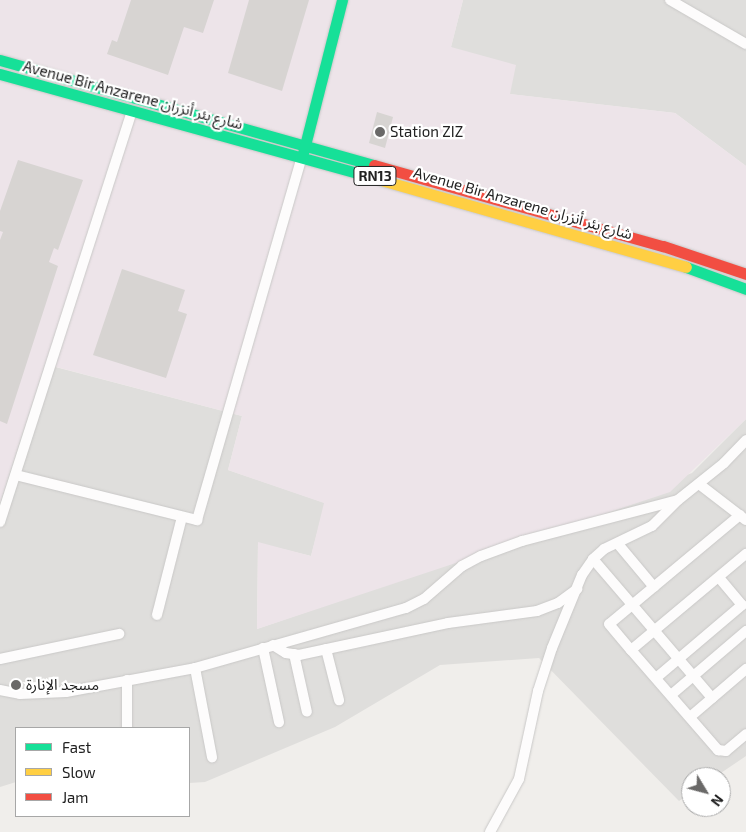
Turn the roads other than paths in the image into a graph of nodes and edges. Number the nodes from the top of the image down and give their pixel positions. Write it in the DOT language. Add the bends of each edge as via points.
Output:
graph roads {
  1 [pos="342,0"];
  2 [pos="670,0"];
  3 [pos="746,44"];
  4 [pos="0,60"];
  5 [pos="0,74"];
  6 [pos="132,111"];
  7 [pos="305,145"];
  8 [pos="302,156"];
  9 [pos="746,274"];
  10 [pos="746,289"];
  11 [pos="746,440"];
  12 [pos="16,475"];
  13 [pos="700,484"];
  14 [pos="678,500"];
  15 [pos="182,517"];
  16 [pos="743,518"];
  17 [pos="0,522"];
  18 [pos="618,544"];
  19 [pos="746,554"];
  20 [pos="593,559"];
  21 [pos="719,578"];
  22 [pos="654,587"];
  23 [pos="577,590"];
  24 [pos="632,605"];
  25 [pos="744,608"];
  26 [pos="157,615"];
  27 [pos="654,631"];
  28 [pos="746,632"];
  29 [pos="119,634"];
  30 [pos="268,647"];
  31 [pos="326,649"];
  32 [pos="631,650"];
  33 [pos="294,654"];
  34 [pos="0,660"];
  35 [pos="678,660"];
  36 [pos="195,668"];
  37 [pos="746,669"];
  38 [pos="692,677"];
  39 [pos="656,678"];
  40 [pos="127,680"];
  41 [pos="0,690"];
  42 [pos="671,695"];
  43 [pos="712,698"];
  44 [pos="339,700"];
  45 [pos="306,712"];
  46 [pos="690,717"];
  47 [pos="279,722"];
  48 [pos="127,727"];
  49 [pos="746,734"];
  50 [pos="212,757"];
  51 [pos="490,832"];
  1 -- 7 [label="main road"];
  2 -- 3 [label="street"];
  4 -- 7 [label="main road, Avenue Bir Anzarene شارع بئر أنزران / RN13"];
  5 -- 6 [label="main road, Avenue Bir Anzarene شارع بئر أنزران / RN13"];
  6 -- 8 [label="main road, Avenue Bir Anzarene شارع بئر أنزران / RN13"];
  6 -- 12 [label="street"];
  7 -- 8 [label="main road"];
  7 -- 9 [label="main road, Avenue Bir Anzarene شارع بئر أنزران / RN13" via="663,246"];
  8 -- 10 [label="main road, Avenue Bir Anzarene شارع بئر أنزران / RN13" via="661,258"];
  8 -- 15 [label="street" via="197,520"];
  11 -- 13 [label="street"];
  12 -- 15 [label="street"];
  12 -- 17 [label="street"];
  13 -- 14 [label="street"];
  13 -- 16 [label="street"];
  14 -- 18 [label="street" via="652,526"];
  14 -- 30 [label="street" via="514,544 462,566 424,600 406,608"];
  15 -- 26 [label="street"];
  16 -- 22 [label="street"];
  18 -- 20 [label="street"];
  18 -- 22 [label="street"];
  19 -- 21 [label="street"];
  20 -- 23 [label="street"];
  20 -- 24 [label="street"];
  21 -- 25 [label="street"];
  21 -- 27 [label="street"];
  22 -- 24 [label="street"];
  23 -- 31 [label="street" via="538,611 448,623"];
  23 -- 51 [label="street" via="538,691 519,779"];
  24 -- 27 [label="street"];
  24 -- 32 [label="street" via="609,624"];
  25 -- 35 [label="street"];
  27 -- 32 [label="street"];
  27 -- 35 [label="street"];
  28 -- 38 [label="street"];
  29 -- 34 [label="street"];
  30 -- 33 [label="street"];
  30 -- 36 [label="street"];
  30 -- 47 [label="street"];
  31 -- 33 [label="street"];
  31 -- 44 [label="street"];
  32 -- 39 [label="street"];
  33 -- 45 [label="street"];
  35 -- 38 [label="street"];
  35 -- 39 [label="street"];
  36 -- 40 [label="street"];
  36 -- 50 [label="street"];
  37 -- 43 [label="street"];
  38 -- 42 [label="street"];
  38 -- 43 [label="street"];
  39 -- 42 [label="street"];
  40 -- 41 [label="street" via="66,692 20,694"];
  40 -- 48 [label="street"];
  42 -- 46 [label="street"];
  43 -- 46 [label="street"];
  46 -- 49 [label="street" via="722,752"];
}
